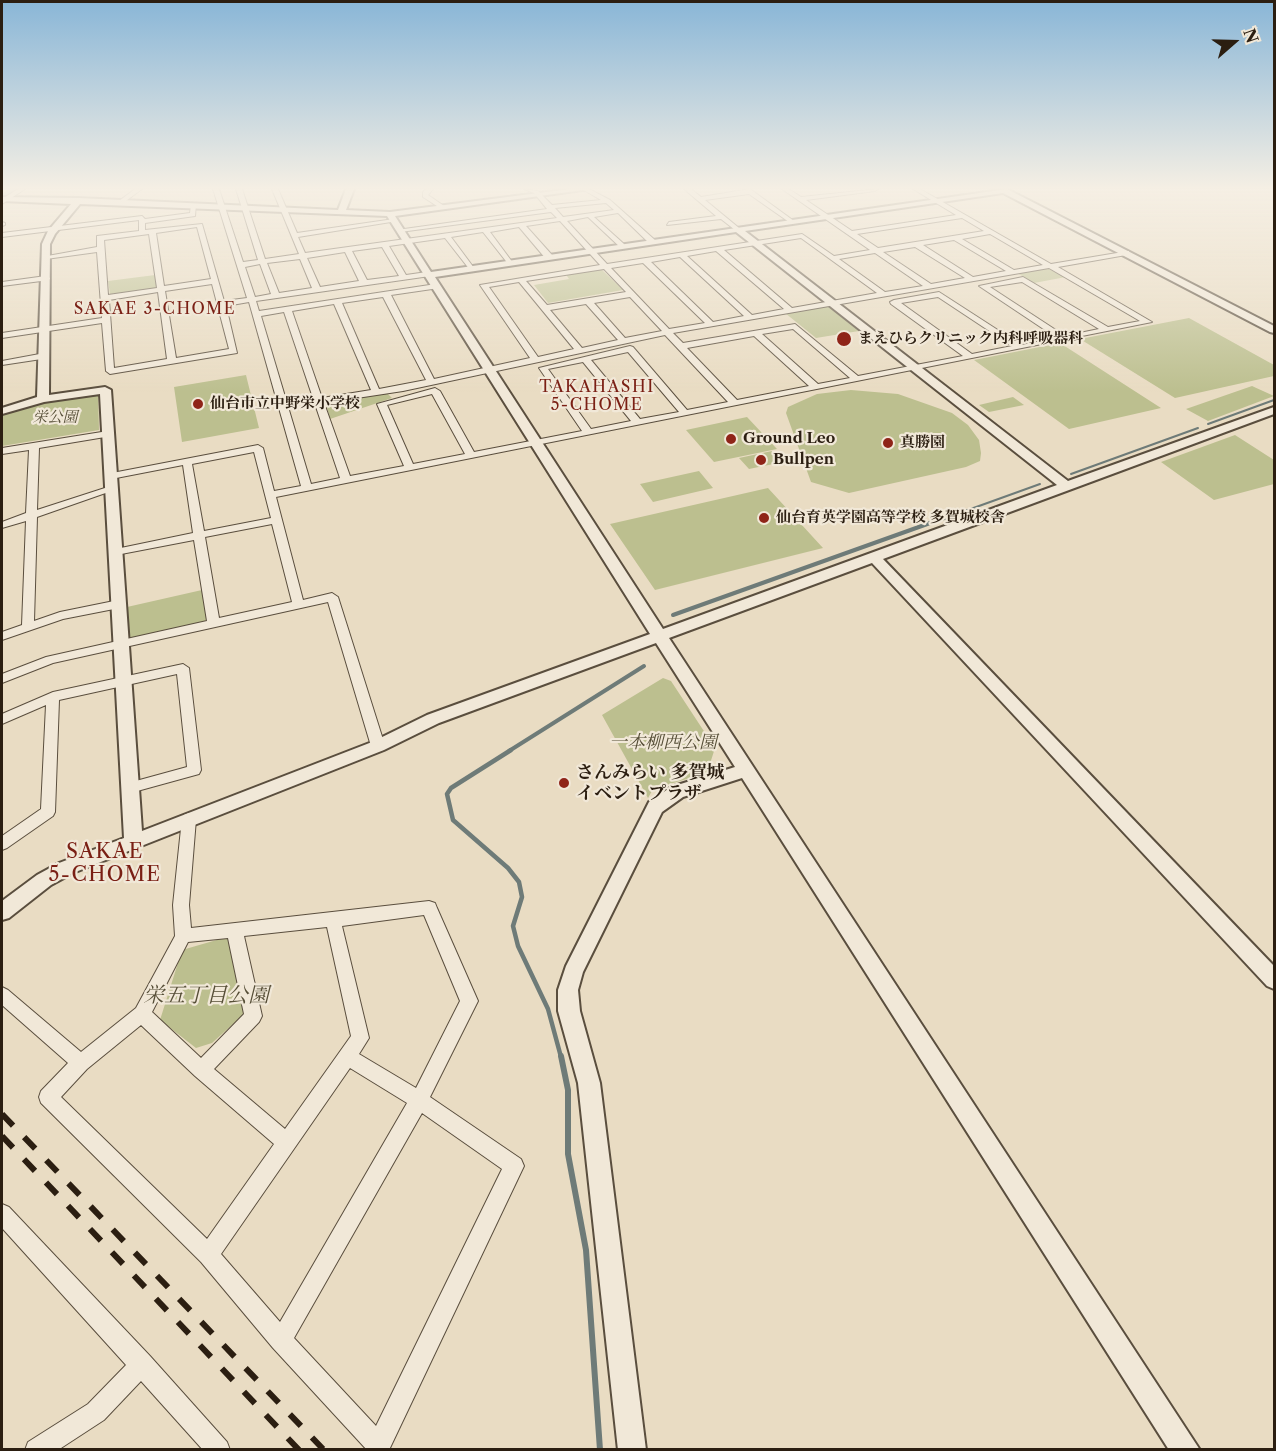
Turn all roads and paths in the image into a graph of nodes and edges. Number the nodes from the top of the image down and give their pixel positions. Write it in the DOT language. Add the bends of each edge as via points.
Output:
graph roads {
  1 [pos="46,257"];
  2 [pos="101,257"];
  3 [pos="156,257"];
  4 [pos="211,257"];
  5 [pos="237,257"];
  6 [pos="261,257"];
  7 [pos="291,257"];
  8 [pos="303,257"];
  9 [pos="351,257"];
  10 [pos="392,257"];
  11 [pos="417,257"];
  12 [pos="463,257"];
  13 [pos="504,257"];
  14 [pos="549,257"];
  15 [pos="595,257"];
  16 [pos="669,257"];
  17 [pos="684,257"];
  18 [pos="727,257"];
  19 [pos="773,257"];
  20 [pos="841,257"];
  21 [pos="885,257"];
  22 [pos="936,257"];
  23 [pos="986,257"];
  24 [pos="1034,257"];
  25 [pos="1104,257"];
  26 [pos="1133,257"];
  27 [pos="833,258"];
  28 [pos="645,260"];
  29 [pos="262,261"];
  30 [pos="509,263"];
  31 [pos="240,265"];
  32 [pos="604,266"];
  33 [pos="1050,266"];
  34 [pos="471,268"];
  35 [pos="1012,272"];
  36 [pos="428,274"];
  37 [pos="404,276"];
  38 [pos="46,278"];
  39 [pos="521,279"];
  40 [pos="971,279"];
  41 [pos="215,281"];
  42 [pos="364,282"];
  43 [pos="2,284"];
  44 [pos="436,286"];
  45 [pos="929,286"];
  46 [pos="161,289"];
  47 [pos="317,290"];
  48 [pos="386,294"];
  49 [pos="631,294"];
  50 [pos="883,294"];
  51 [pos="276,296"];
  52 [pos="104,298"];
  53 [pos="252,300"];
  54 [pos="337,301"];
  55 [pos="588,301"];
  56 [pos="832,303"];
  57 [pos="220,304"];
  58 [pos="546,308"];
  59 [pos="287,309"];
  60 [pos="791,310"];
  61 [pos="255,314"];
  62 [pos="751,318"];
  63 [pos="105,320"];
  64 [pos="711,324"];
  65 [pos="45,329"];
  66 [pos="1106,330"];
  67 [pos="1275,330"];
  68 [pos="667,332"];
  69 [pos="756,333"];
  70 [pos="2,336"];
  71 [pos="1063,338"];
  72 [pos="622,341"];
  73 [pos="682,346"];
  74 [pos="1019,347"];
  75 [pos="579,350"];
  76 [pos="45,356"];
  77 [pos="970,357"];
  78 [pos="536,359"];
  79 [pos="585,359"];
  80 [pos="172,361"];
  81 [pos="2,363"];
  82 [pos="914,367"];
  83 [pos="488,369"];
  84 [pos="856,379"];
  85 [pos="431,382"];
  86 [pos="815,387"];
  87 [pos="376,392"];
  88 [pos="43,399"];
  89 [pos="318,402"];
  90 [pos="734,403"];
  91 [pos="1275,410"];
  92 [pos="2,411"];
  93 [pos="685,413"];
  94 [pos="637,422"];
  95 [pos="588,432"];
  96 [pos="108,434"];
  97 [pos="534,443"];
  98 [pos="34,446"];
  99 [pos="2,452"];
  100 [pos="471,456"];
  101 [pos="188,462"];
  102 [pos="410,468"];
  103 [pos="346,481"];
  104 [pos="111,483"];
  105 [pos="1065,486"];
  106 [pos="307,488"];
  107 [pos="271,495"];
  108 [pos="31,515"];
  109 [pos="276,520"];
  110 [pos="2,525"];
  111 [pos="200,536"];
  112 [pos="116,552"];
  113 [pos="874,557"];
  114 [pos="119,604"];
  115 [pos="298,604"];
  116 [pos="214,624"];
  117 [pos="28,627"];
  118 [pos="658,635"];
  119 [pos="2,636"];
  120 [pos="122,645"];
  121 [pos="2,679"];
  122 [pos="124,681"];
  123 [pos="53,698"];
  124 [pos="2,719"];
  125 [pos="378,746"];
  126 [pos="746,770"];
  127 [pos="130,788"];
  128 [pos="189,819"];
  129 [pos="133,840"];
  130 [pos="2,844"];
  131 [pos="2,912"];
  132 [pos="333,920"];
  133 [pos="234,929"];
  134 [pos="183,936"];
  135 [pos="1275,980"];
  136 [pos="2,995"];
  137 [pos="142,1014"];
  138 [pos="347,1056"];
  139 [pos="81,1063"];
  140 [pos="201,1070"];
  141 [pos="419,1100"];
  142 [pos="287,1143"];
  143 [pos="2,1214"];
  144 [pos="208,1255"];
  145 [pos="281,1340"];
  146 [pos="142,1364"];
  147 [pos="36,1449"];
  148 [pos="219,1449"];
  149 [pos="632,1449"];
  150 [pos="1186,1449"];
  1 -- 38 [label="street"];
  2 -- 52 [label="street"];
  3 -- 46 [label="street"];
  4 -- 41 [label="street"];
  5 -- 31 [label="street"];
  6 -- 29 [label="street"];
  7 -- 29 [label="street"];
  8 -- 47 [label="street"];
  9 -- 42 [label="street"];
  10 -- 37 [label="street"];
  11 -- 36 [label="street"];
  12 -- 34 [label="street"];
  13 -- 30 [label="street"];
  14 -- 30 [label="street"];
  15 -- 32 [label="street"];
  16 -- 28 [label="street"];
  17 -- 62 [label="street"];
  18 -- 60 [label="street"];
  19 -- 56 [label="street"];
  20 -- 27 [label="street"];
  21 -- 45 [label="street"];
  22 -- 40 [label="street"];
  23 -- 35 [label="street"];
  24 -- 33 [label="street"];
  25 -- 33 [label="street"];
  26 -- 67 [label="street"];
  27 -- 50 [label="street"];
  28 -- 32 [label="street"];
  28 -- 64 [label="street"];
  29 -- 31 [label="street"];
  29 -- 51 [label="street"];
  30 -- 34 [label="street"];
  31 -- 53 [label="street"];
  32 -- 39 [label="street"];
  32 -- 49 [label="street"];
  33 -- 35 [label="street"];
  33 -- 66 [label="street" via="1148,322"];
  34 -- 36 [label="street"];
  35 -- 40 [label="street"];
  36 -- 37 [label="street"];
  36 -- 44 [label="street"];
  37 -- 42 [label="street"];
  38 -- 43 [label="street"];
  38 -- 65 [label="street"];
  39 -- 58 [label="street"];
  39 -- 78 [label="street" via="484,285"];
  40 -- 45 [label="street"];
  41 -- 46 [label="street"];
  41 -- 57 [label="street"];
  42 -- 47 [label="street"];
  44 -- 48 [label="street"];
  44 -- 83 [label="street"];
  45 -- 50 [label="street"];
  46 -- 52 [label="street"];
  46 -- 80 [label="street"];
  47 -- 51 [label="street"];
  48 -- 54 [label="street"];
  48 -- 85 [label="street"];
  49 -- 55 [label="street"];
  49 -- 68 [label="street"];
  50 -- 56 [label="street"];
  51 -- 53 [label="street"];
  52 -- 63 [label="street"];
  53 -- 57 [label="street"];
  53 -- 61 [label="street"];
  54 -- 59 [label="street"];
  54 -- 87 [label="street"];
  55 -- 58 [label="street"];
  55 -- 72 [label="street"];
  56 -- 60 [label="street"];
  56 -- 82 [label="street"];
  57 -- 80 [label="street" via="234,351"];
  58 -- 75 [label="street"];
  59 -- 61 [label="street"];
  59 -- 89 [label="street"];
  60 -- 62 [label="street"];
  61 -- 106 [label="street"];
  62 -- 64 [label="street"];
  63 -- 65 [label="street"];
  63 -- 80 [label="street" via="110,371"];
  64 -- 68 [label="street"];
  65 -- 70 [label="street"];
  65 -- 76 [label="street"];
  66 -- 71 [label="street"];
  66 -- 71 [label="street" via="1023,279 983,286"];
  68 -- 72 [label="street"];
  68 -- 73 [label="street"];
  69 -- 73 [label="street"];
  69 -- 84 [label="street" via="795,326"];
  69 -- 86 [label="street"];
  71 -- 74 [label="street"];
  72 -- 75 [label="street"];
  73 -- 90 [label="street"];
  74 -- 77 [label="street"];
  74 -- 77 [label="street" via="939,294 894,302"];
  75 -- 78 [label="street"];
  76 -- 81 [label="street"];
  76 -- 88 [label="street"];
  77 -- 82 [label="street"];
  78 -- 83 [label="street"];
  79 -- 93 [label="street" via="630,349"];
  79 -- 94 [label="street"];
  79 -- 95 [label="street" via="543,368"];
  82 -- 84 [label="street"];
  82 -- 105 [label="street"];
  83 -- 85 [label="street"];
  83 -- 97 [label="street"];
  84 -- 86 [label="street"];
  85 -- 87 [label="street"];
  86 -- 90 [label="street"];
  87 -- 89 [label="street"];
  88 -- 92 [label="street"];
  88 -- 96 [label="street" via="105,390"];
  89 -- 103 [label="street"];
  90 -- 93 [label="street"];
  91 -- 105 [label="street"];
  93 -- 94 [label="street"];
  94 -- 95 [label="street"];
  95 -- 97 [label="street"];
  96 -- 98 [label="street"];
  96 -- 104 [label="street"];
  97 -- 100 [label="street"];
  97 -- 118 [label="street"];
  98 -- 99 [label="street"];
  98 -- 108 [label="street"];
  100 -- 102 [label="street"];
  100 -- 102 [label="street" via="435,391 382,404"];
  101 -- 104 [label="street"];
  101 -- 107 [label="street" via="258,448"];
  101 -- 111 [label="street"];
  102 -- 103 [label="street"];
  103 -- 106 [label="street"];
  104 -- 108 [label="street"];
  104 -- 112 [label="street"];
  105 -- 113 [label="street"];
  106 -- 107 [label="street"];
  107 -- 109 [label="street"];
  108 -- 110 [label="street"];
  108 -- 117 [label="street"];
  109 -- 111 [label="street"];
  109 -- 115 [label="street"];
  111 -- 112 [label="street"];
  111 -- 116 [label="street"];
  112 -- 114 [label="street"];
  113 -- 118 [label="street"];
  113 -- 135 [label="street"];
  114 -- 117 [label="street"];
  114 -- 120 [label="street"];
  115 -- 116 [label="street"];
  115 -- 125 [label="street" via="332,597"];
  116 -- 120 [label="street"];
  117 -- 119 [label="street"];
  118 -- 125 [label="street" via="433,719"];
  118 -- 126 [label="street"];
  120 -- 121 [label="street" via="50,660"];
  120 -- 122 [label="street"];
  122 -- 123 [label="street"];
  122 -- 127 [label="street"];
  122 -- 127 [label="street" via="183,668 194,770"];
  123 -- 124 [label="street"];
  123 -- 130 [label="street" via="48,812"];
  125 -- 128 [label="street"];
  126 -- 149 [label="street" via="677,792 655,807 573,972 568,990 569,1011 589,1083"];
  126 -- 150 [label="street"];
  127 -- 129 [label="street"];
  128 -- 129 [label="street"];
  128 -- 134 [label="street" via="181,905"];
  129 -- 131 [label="street" via="55,873"];
  132 -- 133 [label="street"];
  132 -- 138 [label="street" via="360,1038"];
  132 -- 141 [label="street" via="429,908 469,1001"];
  133 -- 134 [label="street"];
  133 -- 140 [label="street" via="254,1016"];
  134 -- 137 [label="street"];
  136 -- 139 [label="street"];
  137 -- 139 [label="street"];
  137 -- 140 [label="street"];
  138 -- 141 [label="street"];
  138 -- 142 [label="street"];
  139 -- 144 [label="street" via="48,1097"];
  140 -- 142 [label="street"];
  141 -- 145 [label="street"];
  141 -- 145 [label="street" via="514,1167 379,1446"];
  142 -- 144 [label="street"];
  143 -- 146 [label="street"];
  144 -- 145 [label="street"];
  146 -- 147 [label="street" via="96,1412"];
  146 -- 148 [label="street"];
}
